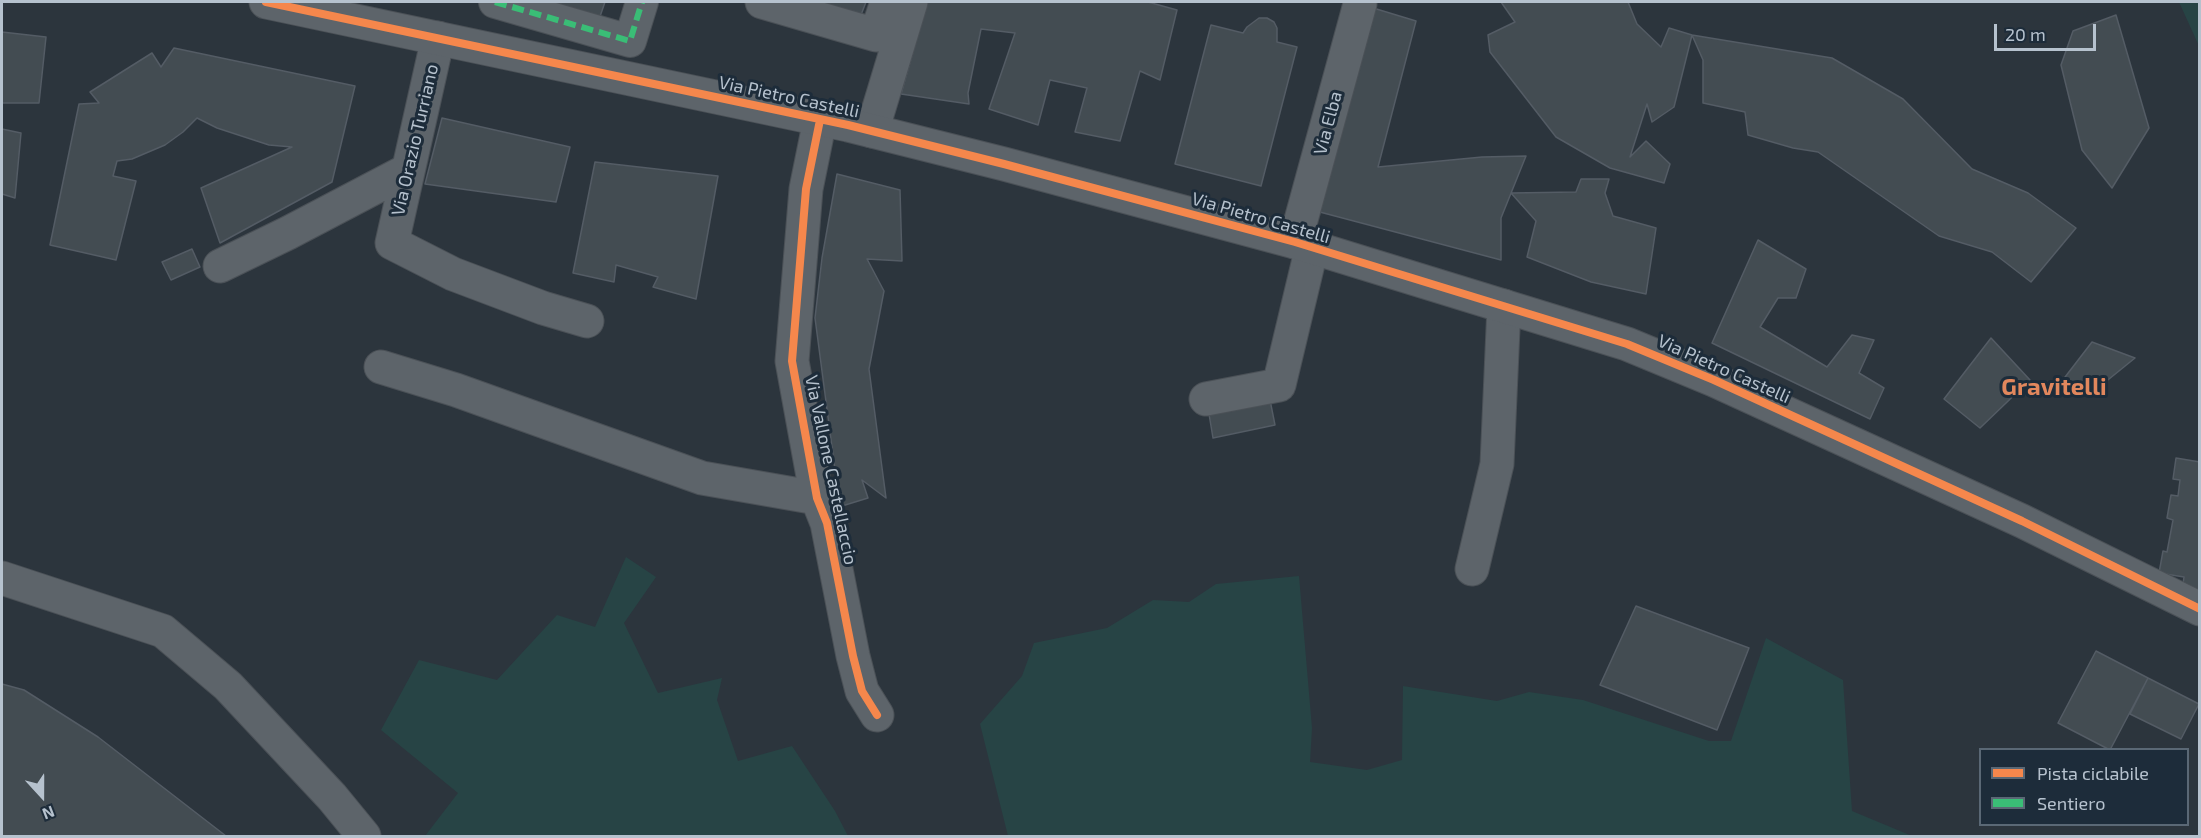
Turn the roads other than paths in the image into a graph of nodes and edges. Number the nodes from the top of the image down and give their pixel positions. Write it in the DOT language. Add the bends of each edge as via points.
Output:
graph roads {
  1 [pos="266,2"];
  2 [pos="495,2"];
  3 [pos="642,2"];
  4 [pos="762,2"];
  5 [pos="887,2"];
  6 [pos="911,2"];
  7 [pos="1360,4"];
  8 [pos="438,38"];
  9 [pos="820,120"];
  10 [pos="873,131"];
  11 [pos="408,170"];
  12 [pos="1303,244"];
  13 [pos="220,266"];
  14 [pos="1504,306"];
  15 [pos="587,321"];
  16 [pos="381,367"];
  17 [pos="1206,399"];
  18 [pos="817,498"];
  19 [pos="1472,569"];
  20 [pos="2,578"];
  21 [pos="2199,609"];
  22 [pos="877,715"];
  23 [pos="364,837"];
  1 -- 8 [label="street, Via Pietro Castelli"];
  2 -- 3 [label="street" via="630,41"];
  4 -- 5 [label="street" via="876,35"];
  6 -- 10 [label="street"];
  7 -- 12 [label="street, Via Elba"];
  8 -- 9 [label="street, Via Pietro Castelli"];
  8 -- 11 [label="street, Via Orazio Turriano"];
  9 -- 10 [label="street, Via Pietro Castelli"];
  9 -- 18 [label="street, Via Vallone Castellaccio" via="806,189 792,361"];
  10 -- 12 [label="street, Via Pietro Castelli"];
  11 -- 13 [label="street"];
  11 -- 15 [label="street, Via Orazio Turriano" via="392,243 453,274"];
  12 -- 14 [label="street, Via Pietro Castelli"];
  12 -- 17 [label="street, Via Elba" via="1279,385"];
  14 -- 19 [label="street" via="1497,464"];
  14 -- 21 [label="street, Via Pietro Castelli" via="1627,344 1682,366 2022,521"];
  16 -- 18 [label="street" via="702,478"];
  18 -- 22 [label="street, Via Vallone Castellaccio" via="827,523 862,691"];
  20 -- 23 [label="street" via="163,631 228,686 332,796"];
}
